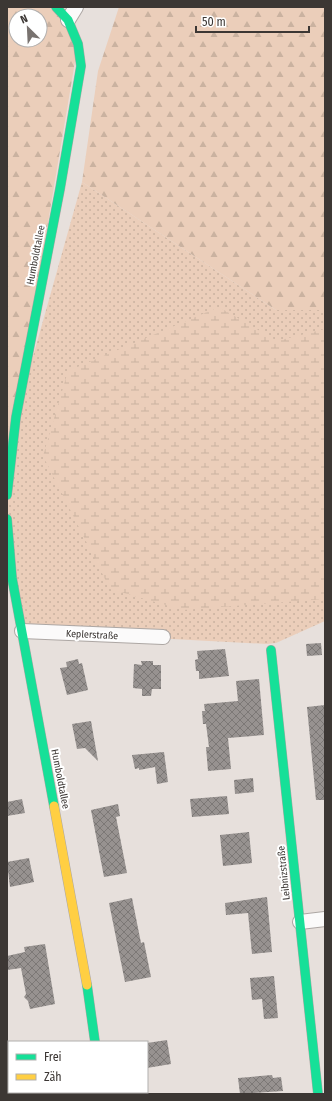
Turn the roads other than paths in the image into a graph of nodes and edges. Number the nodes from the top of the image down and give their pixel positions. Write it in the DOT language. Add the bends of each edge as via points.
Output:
graph roads {
  1 [pos="56,7"];
  2 [pos="76,7"];
  3 [pos="68,20"];
  4 [pos="7,495"];
  5 [pos="7,519"];
  6 [pos="22,630"];
  7 [pos="163,637"];
  8 [pos="271,650"];
  9 [pos="325,919"];
  10 [pos="300,922"];
  11 [pos="95,1041"];
  12 [pos="318,1094"];
  1 -- 3 [label="street"];
  2 -- 3 [label="street"];
  3 -- 4 [label="street, Humboldtallee" via="78,44 81,66 16,417"];
  5 -- 6 [label="street, Humboldtallee" via="12,578"];
  6 -- 7 [label="street, Keplerstraße"];
  6 -- 11 [label="street, Humboldtallee" via="92,1012"];
  8 -- 10 [label="street, Leibnizstraße"];
  9 -- 10 [label="street"];
  10 -- 12 [label="street, Leibnizstraße"];
}
